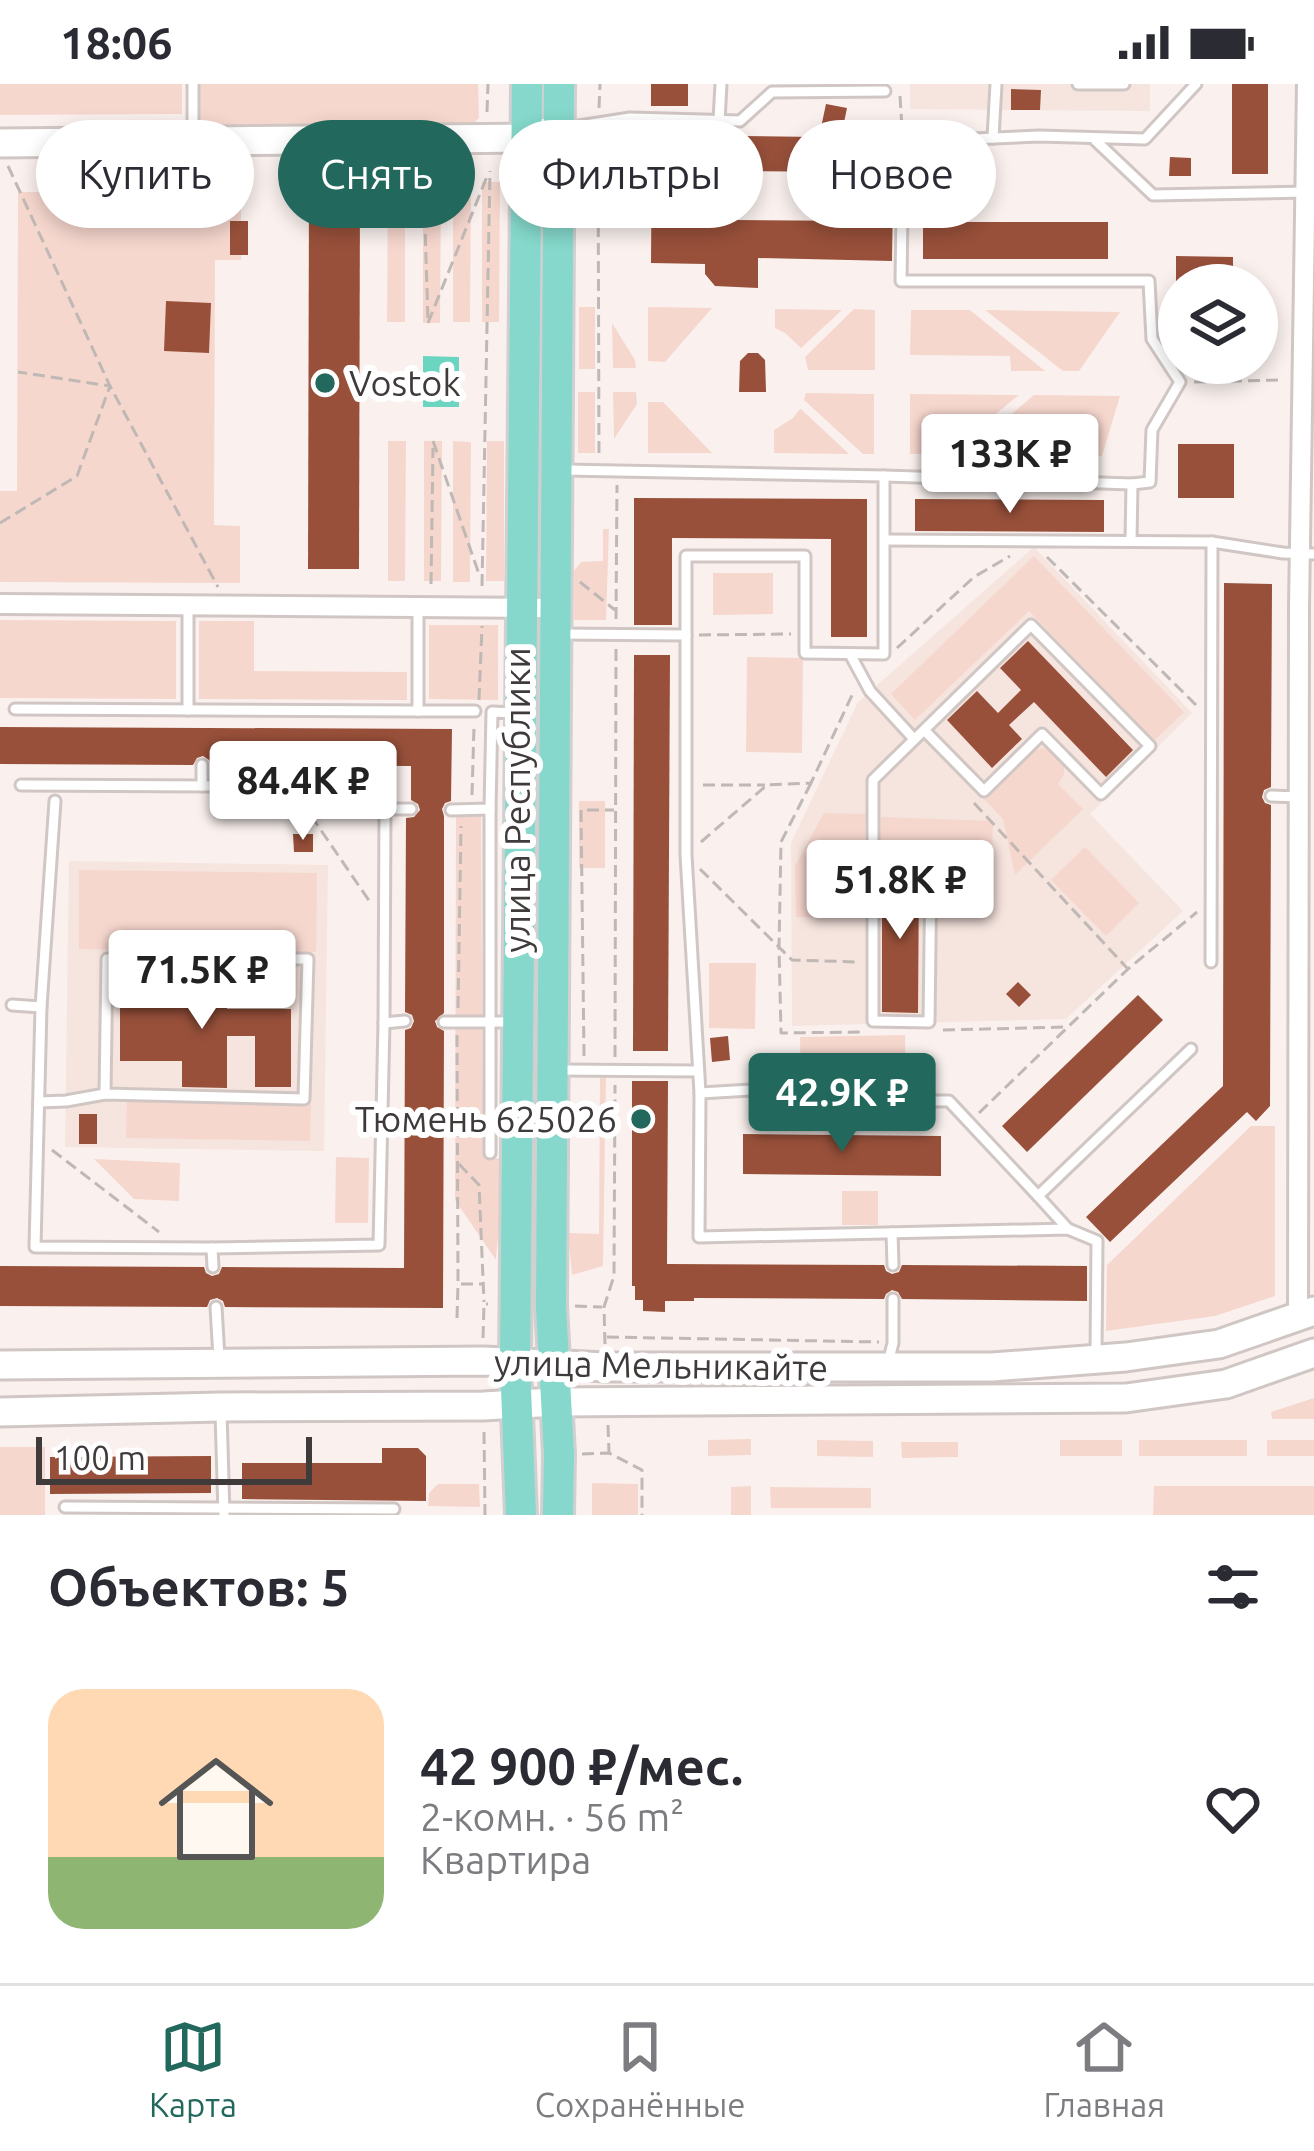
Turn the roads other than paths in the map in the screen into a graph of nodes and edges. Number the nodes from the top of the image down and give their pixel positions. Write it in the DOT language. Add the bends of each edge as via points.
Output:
graph roads {
  1 [pos="193,84"];
  2 [pos="527,84"];
  3 [pos="559,84"];
  4 [pos="722,84"];
  5 [pos="996,84"];
  6 [pos="1078,84"];
  7 [pos="1124,84"];
  8 [pos="1196,84"];
  9 [pos="1307,84"];
  10 [pos="884,92"];
  11 [pos="193,120"];
  12 [pos="527,120"];
  13 [pos="559,120"];
  14 [pos="609,120"];
  15 [pos="689,120"];
  16 [pos="719,120"];
  17 [pos="741,120"];
  18 [pos="994,120"];
  19 [pos="499,138"];
  20 [pos="996,138"];
  21 [pos="254,140"];
  22 [pos="1095,140"];
  23 [pos="36,152"];
  24 [pos="4,154"];
  25 [pos="1310,192"];
  26 [pos="526,228"];
  27 [pos="563,228"];
  28 [pos="902,228"];
  29 [pos="1310,249"];
  30 [pos="573,470"];
  31 [pos="884,476"];
  32 [pos="1132,484"];
  33 [pos="886,540"];
  34 [pos="1131,542"];
  35 [pos="1212,542"];
  36 [pos="1307,553"];
  37 [pos="0,604"];
  38 [pos="188,605"];
  39 [pos="418,607"];
  40 [pos="524,608"];
  41 [pos="556,621"];
  42 [pos="686,635"];
  43 [pos="850,654"];
  44 [pos="1306,705"];
  45 [pos="15,709"];
  46 [pos="188,710"];
  47 [pos="202,710"];
  48 [pos="418,711"];
  49 [pos="475,711"];
  50 [pos="522,713"];
  51 [pos="202,728"];
  52 [pos="924,730"];
  53 [pos="914,740"];
  54 [pos="202,765"];
  55 [pos="21,785"];
  56 [pos="202,786"];
  57 [pos="384,787"];
  58 [pos="1271,796"];
  59 [pos="1299,796"];
  60 [pos="55,801"];
  61 [pos="411,809"];
  62 [pos="451,809"];
  63 [pos="490,809"];
  64 [pos="873,862"];
  65 [pos="1306,933"];
  66 [pos="1211,962"];
  67 [pos="12,1005"];
  68 [pos="41,1006"];
  69 [pos="385,1022"];
  70 [pos="405,1022"];
  71 [pos="444,1022"];
  72 [pos="503,1022"];
  73 [pos="1190,1049"];
  74 [pos="569,1070"];
  75 [pos="697,1071"];
  76 [pos="785,1088"];
  77 [pos="700,1093"];
  78 [pos="104,1094"];
  79 [pos="809,1101"];
  80 [pos="39,1102"];
  81 [pos="490,1154"];
  82 [pos="1039,1196"];
  83 [pos="1068,1229"];
  84 [pos="892,1233"];
  85 [pos="212,1248"];
  86 [pos="892,1265"];
  87 [pos="213,1267"];
  88 [pos="892,1300"];
  89 [pos="217,1306"];
  90 [pos="1306,1314"];
  91 [pos="1314,1354"];
  92 [pos="890,1356"];
  93 [pos="1096,1358"];
  94 [pos="219,1363"];
  95 [pos="515,1363"];
  96 [pos="0,1365"];
  97 [pos="554,1366"];
  98 [pos="556,1402"];
  99 [pos="518,1405"];
  100 [pos="220,1407"];
  101 [pos="0,1412"];
  102 [pos="65,1507"];
  103 [pos="394,1509"];
  104 [pos="223,1511"];
  105 [pos="521,1515"];
  106 [pos="558,1515"];
  1 -- 11 [label="lane"];
  2 -- 12 [label="main road, улица Республики"];
  3 -- 13 [label="main road, улица Республики"];
  4 -- 16 [label="lane"];
  5 -- 18 [label="lane"];
  6 -- 7 [label="lane"];
  8 -- 22 [label="lane" via="1145,139"];
  9 -- 25 [label="street"];
  10 -- 17 [label="lane" via="772,92"];
  14 -- 15 [label="lane"];
  19 -- 21 [label="main road"];
  20 -- 22 [label="lane"];
  22 -- 25 [label="lane" via="1153,195"];
  23 -- 24 [label="main road"];
  25 -- 29 [label="street"];
  26 -- 40 [label="main road, улица Республики"];
  27 -- 30 [label="main road, улица Республики"];
  28 -- 32 [label="lane" via="901,281 1149,281 1152,338 1180,382 1152,430 1150,482"];
  29 -- 36 [label="street"];
  30 -- 31 [label="lane"];
  30 -- 41 [label="main road, улица Республики"];
  31 -- 32 [label="lane"];
  31 -- 33 [label="lane"];
  32 -- 34 [label="lane"];
  33 -- 34 [label="lane"];
  33 -- 43 [label="lane" via="884,654"];
  34 -- 35 [label="lane"];
  35 -- 36 [label="lane"];
  35 -- 66 [label="lane" via="1218,794"];
  36 -- 44 [label="street"];
  37 -- 38 [label="street"];
  38 -- 39 [label="street"];
  38 -- 46 [label="lane"];
  39 -- 40 [label="street"];
  39 -- 48 [label="lane"];
  40 -- 41 [label="street"];
  40 -- 50 [label="main road, улица Республики"];
  41 -- 42 [label="lane" via="616,635"];
  41 -- 74 [label="main road, улица Республики"];
  42 -- 43 [label="lane" via="686,556 805,556 805,653"];
  42 -- 75 [label="lane"];
  43 -- 53 [label="lane"];
  44 -- 59 [label="street"];
  45 -- 46 [label="lane"];
  46 -- 47 [label="lane"];
  47 -- 48 [label="lane"];
  47 -- 51 [label="lane"];
  48 -- 49 [label="lane"];
  50 -- 63 [label="lane" via="492,712"];
  50 -- 72 [label="main road, улица Республики"];
  52 -- 52 [label="lane" via="1031,625 1150,746 1101,794 1042,734 984,791"];
  52 -- 53 [label="lane"];
  53 -- 64 [label="lane" via="873,780"];
  54 -- 56 [label="lane"];
  55 -- 56 [label="lane"];
  56 -- 57 [label="lane"];
  58 -- 59 [label="lane"];
  59 -- 65 [label="street"];
  60 -- 68 [label="lane"];
  61 -- 69 [label="lane" via="385,809"];
  62 -- 63 [label="lane"];
  63 -- 72 [label="lane"];
  64 -- 64 [label="lane" via="873,1021 929,1022 931,863"];
  65 -- 90 [label="street"];
  67 -- 68 [label="lane"];
  68 -- 80 [label="lane"];
  69 -- 70 [label="lane"];
  69 -- 85 [label="lane" via="379,1245"];
  71 -- 72 [label="lane"];
  72 -- 81 [label="lane"];
  72 -- 95 [label="main road, улица Республики"];
  73 -- 82 [label="lane"];
  74 -- 75 [label="lane"];
  74 -- 97 [label="main road, улица Республики" via="551,1306"];
  75 -- 77 [label="lane"];
  76 -- 77 [label="lane"];
  77 -- 84 [label="lane" via="699,1237"];
  78 -- 78 [label="lane" via="304,1099 308,959 107,958"];
  78 -- 80 [label="lane"];
  79 -- 82 [label="lane" via="949,1101"];
  80 -- 85 [label="lane" via="34,1247"];
  82 -- 83 [label="lane"];
  83 -- 84 [label="lane"];
  83 -- 93 [label="lane" via="1096,1241"];
  84 -- 86 [label="lane"];
  85 -- 87 [label="lane"];
  88 -- 92 [label="lane"];
  89 -- 94 [label="lane"];
  90 -- 93 [label="main road, улица Мельникайте" via="1219,1344"];
  91 -- 98 [label="main road, улица Мельникайте" via="1226,1384 1126,1398"];
  92 -- 93 [label="main road, улица Мельникайте" via="992,1367"];
  92 -- 97 [label="main road, улица Мельникайте"];
  94 -- 95 [label="main road, улица Мельникайте"];
  94 -- 96 [label="main road, улица Мельникайте"];
  95 -- 97 [label="main road, улица Мельникайте"];
  95 -- 99 [label="main road, улица Республики"];
  97 -- 98 [label="main road, улица Республики"];
  98 -- 99 [label="main road, улица Мельникайте"];
  98 -- 106 [label="main road, улица Республики"];
  99 -- 100 [label="main road, улица Мельникайте"];
  99 -- 105 [label="main road, улица Республики"];
  100 -- 101 [label="main road, улица Мельникайте"];
  100 -- 104 [label="lane"];
  102 -- 104 [label="lane"];
  103 -- 104 [label="lane"];
}
